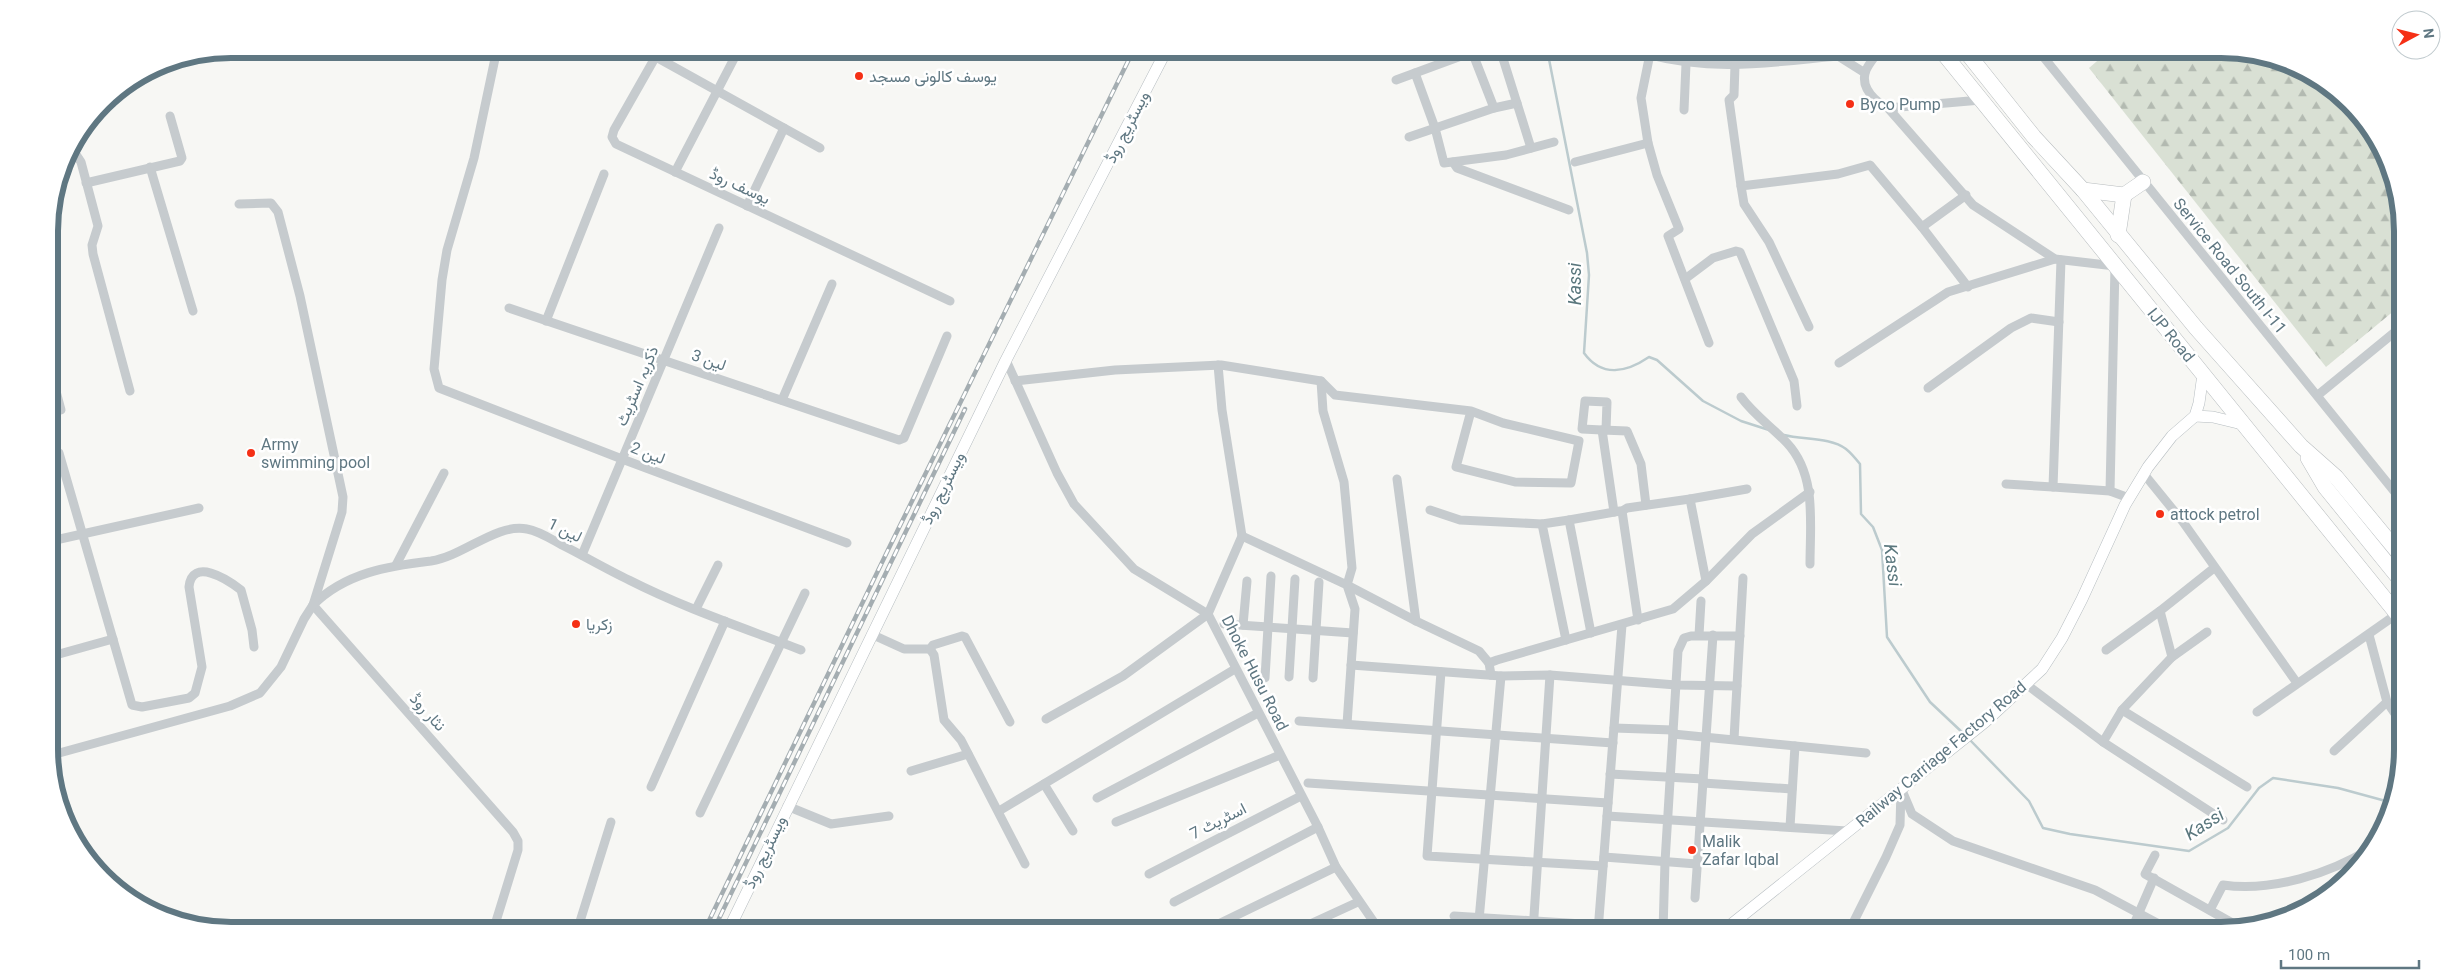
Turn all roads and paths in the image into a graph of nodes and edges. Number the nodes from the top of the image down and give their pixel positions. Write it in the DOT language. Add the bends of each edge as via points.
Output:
graph roads {
  1 [pos="495,58"];
  2 [pos="655,58"];
  3 [pos="666,58"];
  4 [pos="734,58"];
  5 [pos="1162,58"];
  6 [pos="1452,58"];
  7 [pos="1475,58"];
  8 [pos="1503,58"];
  9 [pos="1650,58"];
  10 [pos="1668,58"];
  11 [pos="1797,58"];
  12 [pos="1843,58"];
  13 [pos="1874,58"];
  14 [pos="1947,58"];
  15 [pos="1971,58"];
  16 [pos="2044,58"];
  17 [pos="1686,64"];
  18 [pos="1735,66"];
  19 [pos="1415,73"];
  20 [pos="1865,73"];
  21 [pos="1396,80"];
  22 [pos="717,91"];
  23 [pos="1981,100"];
  24 [pos="1517,103"];
  25 [pos="1494,108"];
  26 [pos="1888,108"];
  27 [pos="1684,110"];
  28 [pos="170,116"];
  29 [pos="784,128"];
  30 [pos="1435,128"];
  31 [pos="1409,137"];
  32 [pos="1554,142"];
  33 [pos="1648,143"];
  34 [pos="820,148"];
  35 [pos="1531,148"];
  36 [pos="77,153"];
  37 [pos="1453,162"];
  38 [pos="1575,162"];
  39 [pos="150,167"];
  40 [pos="675,172"];
  41 [pos="604,174"];
  42 [pos="2144,182"];
  43 [pos="86,183"];
  44 [pos="1745,185"];
  45 [pos="2083,190"];
  46 [pos="1966,195"];
  47 [pos="2124,195"];
  48 [pos="240,204"];
  49 [pos="747,206"];
  50 [pos="1569,210"];
  51 [pos="1922,227"];
  52 [pos="720,228"];
  53 [pos="2118,235"];
  54 [pos="2058,260"];
  55 [pos="2115,266"];
  56 [pos="1684,279"];
  57 [pos="832,284"];
  58 [pos="1968,287"];
  59 [pos="950,301"];
  60 [pos="509,308"];
  61 [pos="193,312"];
  62 [pos="546,320"];
  63 [pos="2059,322"];
  64 [pos="1809,327"];
  65 [pos="2394,334"];
  66 [pos="948,336"];
  67 [pos="1709,343"];
  68 [pos="664,360"];
  69 [pos="1006,360"];
  70 [pos="1839,363"];
  71 [pos="1218,365"];
  72 [pos="2203,374"];
  73 [pos="1015,381"];
  74 [pos="1321,381"];
  75 [pos="1928,388"];
  76 [pos="130,391"];
  77 [pos="2318,395"];
  78 [pos="1741,397"];
  79 [pos="58,399"];
  80 [pos="782,400"];
  81 [pos="1797,406"];
  82 [pos="61,410"];
  83 [pos="1471,411"];
  84 [pos="2195,416"];
  85 [pos="2242,424"];
  86 [pos="2301,446"];
  87 [pos="59,453"];
  88 [pos="622,459"];
  89 [pos="444,473"];
  90 [pos="2144,474"];
  91 [pos="1397,479"];
  92 [pos="2006,484"];
  93 [pos="2052,487"];
  94 [pos="1747,489"];
  95 [pos="2110,491"];
  96 [pos="2394,491"];
  97 [pos="1810,492"];
  98 [pos="2129,498"];
  99 [pos="1690,499"];
  100 [pos="1646,506"];
  101 [pos="198,508"];
  102 [pos="1430,510"];
  103 [pos="1618,512"];
  104 [pos="1569,520"];
  105 [pos="1542,524"];
  106 [pos="82,533"];
  107 [pos="1242,536"];
  108 [pos="58,539"];
  109 [pos="847,543"];
  110 [pos="2394,547"];
  111 [pos="582,555"];
  112 [pos="1810,564"];
  113 [pos="396,565"];
  114 [pos="718,565"];
  115 [pos="2214,568"];
  116 [pos="2394,572"];
  117 [pos="1271,576"];
  118 [pos="1743,578"];
  119 [pos="1295,579"];
  120 [pos="1247,581"];
  121 [pos="1706,581"];
  122 [pos="1319,582"];
  123 [pos="1347,585"];
  124 [pos="805,593"];
  125 [pos="1701,601"];
  126 [pos="313,606"];
  127 [pos="696,610"];
  128 [pos="2394,610"];
  129 [pos="2160,611"];
  130 [pos="1208,614"];
  131 [pos="1638,620"];
  132 [pos="2394,620"];
  133 [pos="725,621"];
  134 [pos="1416,621"];
  135 [pos="1224,624"];
  136 [pos="1622,625"];
  137 [pos="1243,626"];
  138 [pos="1268,627"];
  139 [pos="1292,629"];
  140 [pos="1316,630"];
  141 [pos="2207,632"];
  142 [pos="1354,633"];
  143 [pos="871,634"];
  144 [pos="1591,634"];
  145 [pos="1699,635"];
  146 [pos="1713,635"];
  147 [pos="2369,635"];
  148 [pos="1740,636"];
  149 [pos="113,639"];
  150 [pos="1566,640"];
  151 [pos="782,642"];
  152 [pos="254,647"];
  153 [pos="802,650"];
  154 [pos="930,650"];
  155 [pos="2106,650"];
  156 [pos="58,654"];
  157 [pos="2172,657"];
  158 [pos="1489,663"];
  159 [pos="1351,665"];
  160 [pos="1235,669"];
  161 [pos="1441,672"];
  162 [pos="1496,675"];
  163 [pos="1550,675"];
  164 [pos="1289,677"];
  165 [pos="1265,678"];
  166 [pos="1313,678"];
  167 [pos="1617,681"];
  168 [pos="2297,683"];
  169 [pos="2026,684"];
  170 [pos="1676,685"];
  171 [pos="1710,686"];
  172 [pos="1737,686"];
  173 [pos="2388,702"];
  174 [pos="2122,710"];
  175 [pos="2394,711"];
  176 [pos="2257,712"];
  177 [pos="1258,713"];
  178 [pos="1046,719"];
  179 [pos="1299,720"];
  180 [pos="1010,722"];
  181 [pos="1347,724"];
  182 [pos="1614,728"];
  183 [pos="1436,730"];
  184 [pos="1673,732"];
  185 [pos="1496,734"];
  186 [pos="1706,737"];
  187 [pos="1546,738"];
  188 [pos="1734,739"];
  189 [pos="2103,742"];
  190 [pos="1613,743"];
  191 [pos="1795,746"];
  192 [pos="2334,751"];
  193 [pos="58,753"];
  194 [pos="1866,753"];
  195 [pos="968,754"];
  196 [pos="1280,756"];
  197 [pos="911,771"];
  198 [pos="1610,774"];
  199 [pos="1670,776"];
  200 [pos="1703,781"];
  201 [pos="1308,783"];
  202 [pos="1044,784"];
  203 [pos="651,787"];
  204 [pos="1792,788"];
  205 [pos="1901,788"];
  206 [pos="2247,788"];
  207 [pos="1431,791"];
  208 [pos="1490,795"];
  209 [pos="1301,796"];
  210 [pos="1097,798"];
  211 [pos="1542,799"];
  212 [pos="1608,803"];
  213 [pos="787,806"];
  214 [pos="999,811"];
  215 [pos="700,813"];
  216 [pos="889,816"];
  217 [pos="1607,816"];
  218 [pos="1667,819"];
  219 [pos="2223,820"];
  220 [pos="1700,821"];
  221 [pos="611,822"];
  222 [pos="1116,822"];
  223 [pos="1318,827"];
  224 [pos="1790,827"];
  225 [pos="1073,831"];
  226 [pos="1847,831"];
  227 [pos="2155,855"];
  228 [pos="2358,855"];
  229 [pos="1484,859"];
  230 [pos="1603,861"];
  231 [pos="1538,862"];
  232 [pos="1664,862"];
  233 [pos="1026,864"];
  234 [pos="1697,864"];
  235 [pos="1336,867"];
  236 [pos="1149,874"];
  237 [pos="2154,878"];
  238 [pos="1695,898"];
  239 [pos="1174,902"];
  240 [pos="1358,902"];
  241 [pos="2210,910"];
  242 [pos="2139,912"];
  243 [pos="1454,916"];
  244 [pos="1741,916"];
  245 [pos="1479,918"];
  246 [pos="1534,921"];
  247 [pos="496,922"];
  248 [pos="580,922"];
  249 [pos="732,922"];
  250 [pos="1223,922"];
  251 [pos="1315,922"];
  252 [pos="1372,922"];
  253 [pos="1479,922"];
  254 [pos="1543,922"];
  255 [pos="1598,922"];
  256 [pos="1663,922"];
  257 [pos="1734,922"];
  258 [pos="1741,922"];
  259 [pos="1854,922"];
  260 [pos="2135,922"];
  261 [pos="2156,922"];
  262 [pos="2231,922"];
  1 -- 88 [label="street, لین 2" via="474,158 447,250 434,369 439,388"];
  2 -- 40 [label="street, یوسف روڈ" via="612,137 616,144"];
  3 -- 22 [label="street"];
  4 -- 22 [label="street"];
  5 -- 69 [label="main road, ویسٹریج روڈ"];
  6 -- 19 [label="street"];
  7 -- 25 [label="street"];
  8 -- 24 [label="street"];
  9 -- 33 [label="street" via="1641,98"];
  10 -- 17 [label="street"];
  11 -- 18 [label="street"];
  12 -- 20 [label="street"];
  13 -- 20 [label="street"];
  14 -- 23 [label="highway, IJP Road"];
  15 -- 45 [label="highway, IJP Road" via="2034,137"];
  16 -- 42 [label="street, Service Road South I-11"];
  17 -- 18 [label="street"];
  17 -- 27 [label="street"];
  18 -- 44 [label="street" via="1734,95 1729,100"];
  19 -- 21 [label="street"];
  19 -- 30 [label="street"];
  20 -- 26 [label="street" via="1866,86 1875,101"];
  22 -- 29 [label="street"];
  22 -- 40 [label="street"];
  23 -- 26 [label="street"];
  23 -- 55 [label="highway, IJP Road"];
  24 -- 25 [label="street"];
  24 -- 35 [label="street"];
  25 -- 30 [label="street"];
  26 -- 46 [label="street"];
  28 -- 39 [label="street" via="182,158"];
  29 -- 34 [label="street"];
  29 -- 49 [label="street"];
  30 -- 31 [label="street"];
  30 -- 37 [label="street" via="1444,163"];
  32 -- 35 [label="street"];
  33 -- 38 [label="street"];
  33 -- 56 [label="street" via="1679,230 1668,236"];
  35 -- 37 [label="street"];
  36 -- 43 [label="street"];
  37 -- 50 [label="street" via="1457,168"];
  39 -- 43 [label="street"];
  39 -- 61 [label="street"];
  40 -- 49 [label="street, یوسف روڈ"];
  41 -- 62 [label="street"];
  42 -- 47 [label="highway"];
  42 -- 77 [label="street, Service Road South I-11"];
  43 -- 76 [label="street" via="98,226 92,244 93,254"];
  44 -- 51 [label="street" via="1838,174 1870,165"];
  44 -- 64 [label="street" via="1744,204 1769,242"];
  45 -- 47 [label="highway"];
  45 -- 53 [label="highway, IJP Road"];
  46 -- 51 [label="street"];
  46 -- 54 [label="street" via="1973,205"];
  47 -- 53 [label="highway"];
  48 -- 126 [label="street" via="271,203 278,212 300,296 343,497 342,512"];
  49 -- 59 [label="street, یوسف روڈ"];
  51 -- 58 [label="street"];
  52 -- 68 [label="street, ذکریہ اسٹریٹ"];
  53 -- 86 [label="highway, IJP Road"];
  54 -- 55 [label="street"];
  54 -- 58 [label="street"];
  54 -- 63 [label="street"];
  55 -- 72 [label="highway, IJP Road"];
  55 -- 95 [label="street"];
  56 -- 67 [label="street"];
  56 -- 81 [label="street" via="1713,258 1740,252 1794,381"];
  57 -- 80 [label="street"];
  58 -- 70 [label="street" via="1948,292"];
  60 -- 62 [label="street, لین 3"];
  62 -- 68 [label="street, لین 3"];
  63 -- 75 [label="street" via="2030,318 2011,328"];
  63 -- 93 [label="street"];
  65 -- 77 [label="street"];
  66 -- 80 [label="street, لین 3" via="904,438 899,440"];
  68 -- 80 [label="street, لین 3"];
  68 -- 88 [label="street, ذکریہ اسٹریٹ"];
  69 -- 73 [label="street, Dhoke Husu Road"];
  69 -- 143 [label="main road, ویسٹریج روڈ"];
  71 -- 73 [label="street" via="1115,370"];
  71 -- 74 [label="street"];
  71 -- 107 [label="street"];
  72 -- 84 [label="main road"];
  72 -- 85 [label="highway, IJP Road"];
  73 -- 130 [label="street, Dhoke Husu Road" via="1074,504 1134,569"];
  74 -- 83 [label="street" via="1335,395"];
  74 -- 123 [label="street" via="1323,411 1344,482 1352,568"];
  77 -- 96 [label="street, Service Road South I-11"];
  78 -- 97 [label="street" via="1798,457"];
  79 -- 82 [label="street"];
  83 -- 83 [label="street" via="1504,424 1579,440 1571,483 1515,482 1456,467"];
  84 -- 85 [label="main road"];
  84 -- 90 [label="main road, Railway Carriage Factory Road" via="2172,436"];
  85 -- 128 [label="highway, IJP Road"];
  86 -- 110 [label="highway, IJP Road" via="2336,477"];
  86 -- 116 [label="highway, IJP Road" via="2325,488"];
  87 -- 106 [label="street"];
  88 -- 109 [label="street, لین 2"];
  88 -- 111 [label="street, ذکریہ اسٹریٹ"];
  89 -- 113 [label="street"];
  90 -- 98 [label="main road, Railway Carriage Factory Road"];
  90 -- 115 [label="street" via="2183,522"];
  91 -- 134 [label="street"];
  92 -- 93 [label="street"];
  93 -- 95 [label="street"];
  94 -- 99 [label="street"];
  95 -- 98 [label="street"];
  97 -- 112 [label="street"];
  97 -- 121 [label="street" via="1752,534"];
  98 -- 169 [label="main road, Railway Carriage Factory Road" via="2062,638 2042,668"];
  99 -- 100 [label="street"];
  99 -- 121 [label="street"];
  100 -- 103 [label="street"];
  100 -- 103 [label="street" via="1641,464 1627,431 1604,430"];
  101 -- 106 [label="street"];
  102 -- 105 [label="street" via="1460,520"];
  103 -- 104 [label="street"];
  103 -- 131 [label="street"];
  104 -- 105 [label="street"];
  104 -- 144 [label="street"];
  105 -- 150 [label="street"];
  106 -- 108 [label="street"];
  106 -- 149 [label="street"];
  107 -- 123 [label="street"];
  107 -- 130 [label="street"];
  111 -- 113 [label="street, لین 1" via="526,529 495,534 450,557"];
  111 -- 127 [label="street, لین 1" via="630,581"];
  113 -- 126 [label="street, لین 1" via="342,583 325,593"];
  114 -- 127 [label="street"];
  115 -- 129 [label="street"];
  115 -- 168 [label="street"];
  117 -- 138 [label="street"];
  118 -- 148 [label="street"];
  119 -- 139 [label="street"];
  120 -- 137 [label="street"];
  121 -- 131 [label="street" via="1673,609"];
  122 -- 140 [label="street"];
  123 -- 134 [label="street"];
  123 -- 142 [label="street" via="1355,609"];
  124 -- 151 [label="street"];
  125 -- 145 [label="street"];
  126 -- 193 [label="street" via="281,667 260,694 230,706"];
  126 -- 247 [label="street, نثار روڈ" via="507,824 518,841"];
  127 -- 133 [label="street, لین 1"];
  129 -- 155 [label="street"];
  129 -- 157 [label="street"];
  130 -- 160 [label="street, Dhoke Husu Road"];
  130 -- 178 [label="street" via="1123,676"];
  131 -- 136 [label="street"];
  132 -- 147 [label="street"];
  133 -- 151 [label="street, لین 1"];
  133 -- 203 [label="street"];
  134 -- 158 [label="street" via="1479,651"];
  135 -- 137 [label="street"];
  136 -- 144 [label="street"];
  136 -- 167 [label="street"];
  137 -- 138 [label="street"];
  138 -- 139 [label="street"];
  138 -- 165 [label="street"];
  139 -- 140 [label="street"];
  139 -- 164 [label="street"];
  140 -- 142 [label="street"];
  140 -- 166 [label="street"];
  141 -- 157 [label="street"];
  142 -- 159 [label="street"];
  143 -- 154 [label="street" via="904,649"];
  143 -- 213 [label="main road, ویسٹریج روڈ"];
  144 -- 150 [label="street"];
  145 -- 146 [label="street"];
  145 -- 170 [label="street" via="1684,638 1680,644"];
  146 -- 148 [label="street"];
  146 -- 171 [label="street"];
  147 -- 168 [label="street"];
  147 -- 173 [label="street"];
  148 -- 172 [label="street"];
  149 -- 152 [label="street" via="132,705 142,707 189,698 195,693 202,667 189,580 202,570 241,590"];
  149 -- 156 [label="street"];
  150 -- 158 [label="street"];
  151 -- 153 [label="street, لین 1"];
  151 -- 215 [label="street"];
  154 -- 180 [label="street" via="933,645 965,637"];
  154 -- 195 [label="street" via="934,655 944,720"];
  157 -- 174 [label="street"];
  158 -- 162 [label="street"];
  159 -- 161 [label="street"];
  159 -- 181 [label="street"];
  160 -- 177 [label="street, Dhoke Husu Road"];
  160 -- 202 [label="street"];
  161 -- 162 [label="street"];
  161 -- 183 [label="street"];
  162 -- 163 [label="street"];
  162 -- 185 [label="street"];
  163 -- 167 [label="street"];
  163 -- 187 [label="street"];
  167 -- 170 [label="street"];
  167 -- 182 [label="street"];
  168 -- 176 [label="street"];
  169 -- 189 [label="street"];
  169 -- 205 [label="main road, Railway Carriage Factory Road" via="1985,722"];
  170 -- 171 [label="street"];
  170 -- 184 [label="street"];
  171 -- 172 [label="street"];
  171 -- 186 [label="street"];
  172 -- 188 [label="street"];
  173 -- 175 [label="street"];
  173 -- 192 [label="street"];
  174 -- 189 [label="street"];
  174 -- 206 [label="street"];
  177 -- 196 [label="street, Dhoke Husu Road"];
  177 -- 210 [label="street"];
  179 -- 181 [label="street"];
  181 -- 183 [label="street"];
  182 -- 184 [label="street"];
  182 -- 190 [label="street"];
  183 -- 185 [label="street"];
  183 -- 207 [label="street"];
  184 -- 186 [label="street"];
  184 -- 199 [label="street"];
  185 -- 187 [label="street"];
  185 -- 208 [label="street"];
  186 -- 188 [label="street"];
  186 -- 200 [label="street"];
  187 -- 190 [label="street"];
  187 -- 211 [label="street"];
  188 -- 191 [label="street"];
  189 -- 219 [label="street"];
  190 -- 198 [label="street"];
  191 -- 194 [label="street"];
  191 -- 204 [label="street"];
  195 -- 197 [label="street"];
  195 -- 214 [label="street"];
  196 -- 209 [label="street, Dhoke Husu Road"];
  196 -- 222 [label="street"];
  198 -- 199 [label="street"];
  198 -- 212 [label="street"];
  199 -- 200 [label="street"];
  199 -- 218 [label="street"];
  200 -- 204 [label="street"];
  200 -- 220 [label="street"];
  201 -- 207 [label="street"];
  202 -- 214 [label="street"];
  202 -- 225 [label="street"];
  204 -- 224 [label="street"];
  205 -- 226 [label="main road, Railway Carriage Factory Road"];
  205 -- 242 [label="street" via="1912,814 1953,841 2096,890"];
  205 -- 259 [label="street" via="1900,825"];
  207 -- 208 [label="street"];
  207 -- 229 [label="street" via="1427,856"];
  208 -- 211 [label="street"];
  208 -- 229 [label="street"];
  209 -- 223 [label="street, Dhoke Husu Road"];
  209 -- 236 [label="street, اسٹریٹ 7"];
  211 -- 212 [label="street"];
  211 -- 231 [label="street"];
  212 -- 217 [label="street"];
  213 -- 216 [label="street" via="831,824"];
  213 -- 249 [label="main road, ویسٹریج روڈ"];
  214 -- 233 [label="street"];
  217 -- 218 [label="street"];
  217 -- 230 [label="street"];
  218 -- 220 [label="street"];
  218 -- 232 [label="street"];
  220 -- 224 [label="street"];
  220 -- 234 [label="street"];
  221 -- 248 [label="street"];
  223 -- 235 [label="street, Dhoke Husu Road"];
  223 -- 239 [label="street"];
  224 -- 226 [label="street"];
  226 -- 244 [label="main road, Railway Carriage Factory Road"];
  227 -- 237 [label="street" via="2146,874"];
  228 -- 241 [label="street" via="2340,865 2295,879 2244,888 2223,885"];
  229 -- 231 [label="street"];
  229 -- 245 [label="street"];
  230 -- 231 [label="street"];
  230 -- 232 [label="street"];
  230 -- 255 [label="street"];
  231 -- 246 [label="street"];
  232 -- 234 [label="street"];
  232 -- 256 [label="street"];
  234 -- 238 [label="street"];
  235 -- 240 [label="street, Dhoke Husu Road"];
  235 -- 250 [label="street"];
  237 -- 241 [label="street"];
  237 -- 242 [label="street"];
  240 -- 251 [label="street"];
  240 -- 252 [label="street, Dhoke Husu Road"];
  241 -- 262 [label="street"];
  242 -- 260 [label="street"];
  242 -- 261 [label="street"];
  243 -- 245 [label="street"];
  244 -- 257 [label="main road, Railway Carriage Factory Road"];
  244 -- 258 [label="street"];
  245 -- 246 [label="street"];
  245 -- 253 [label="street"];
  246 -- 254 [label="street"];
}
